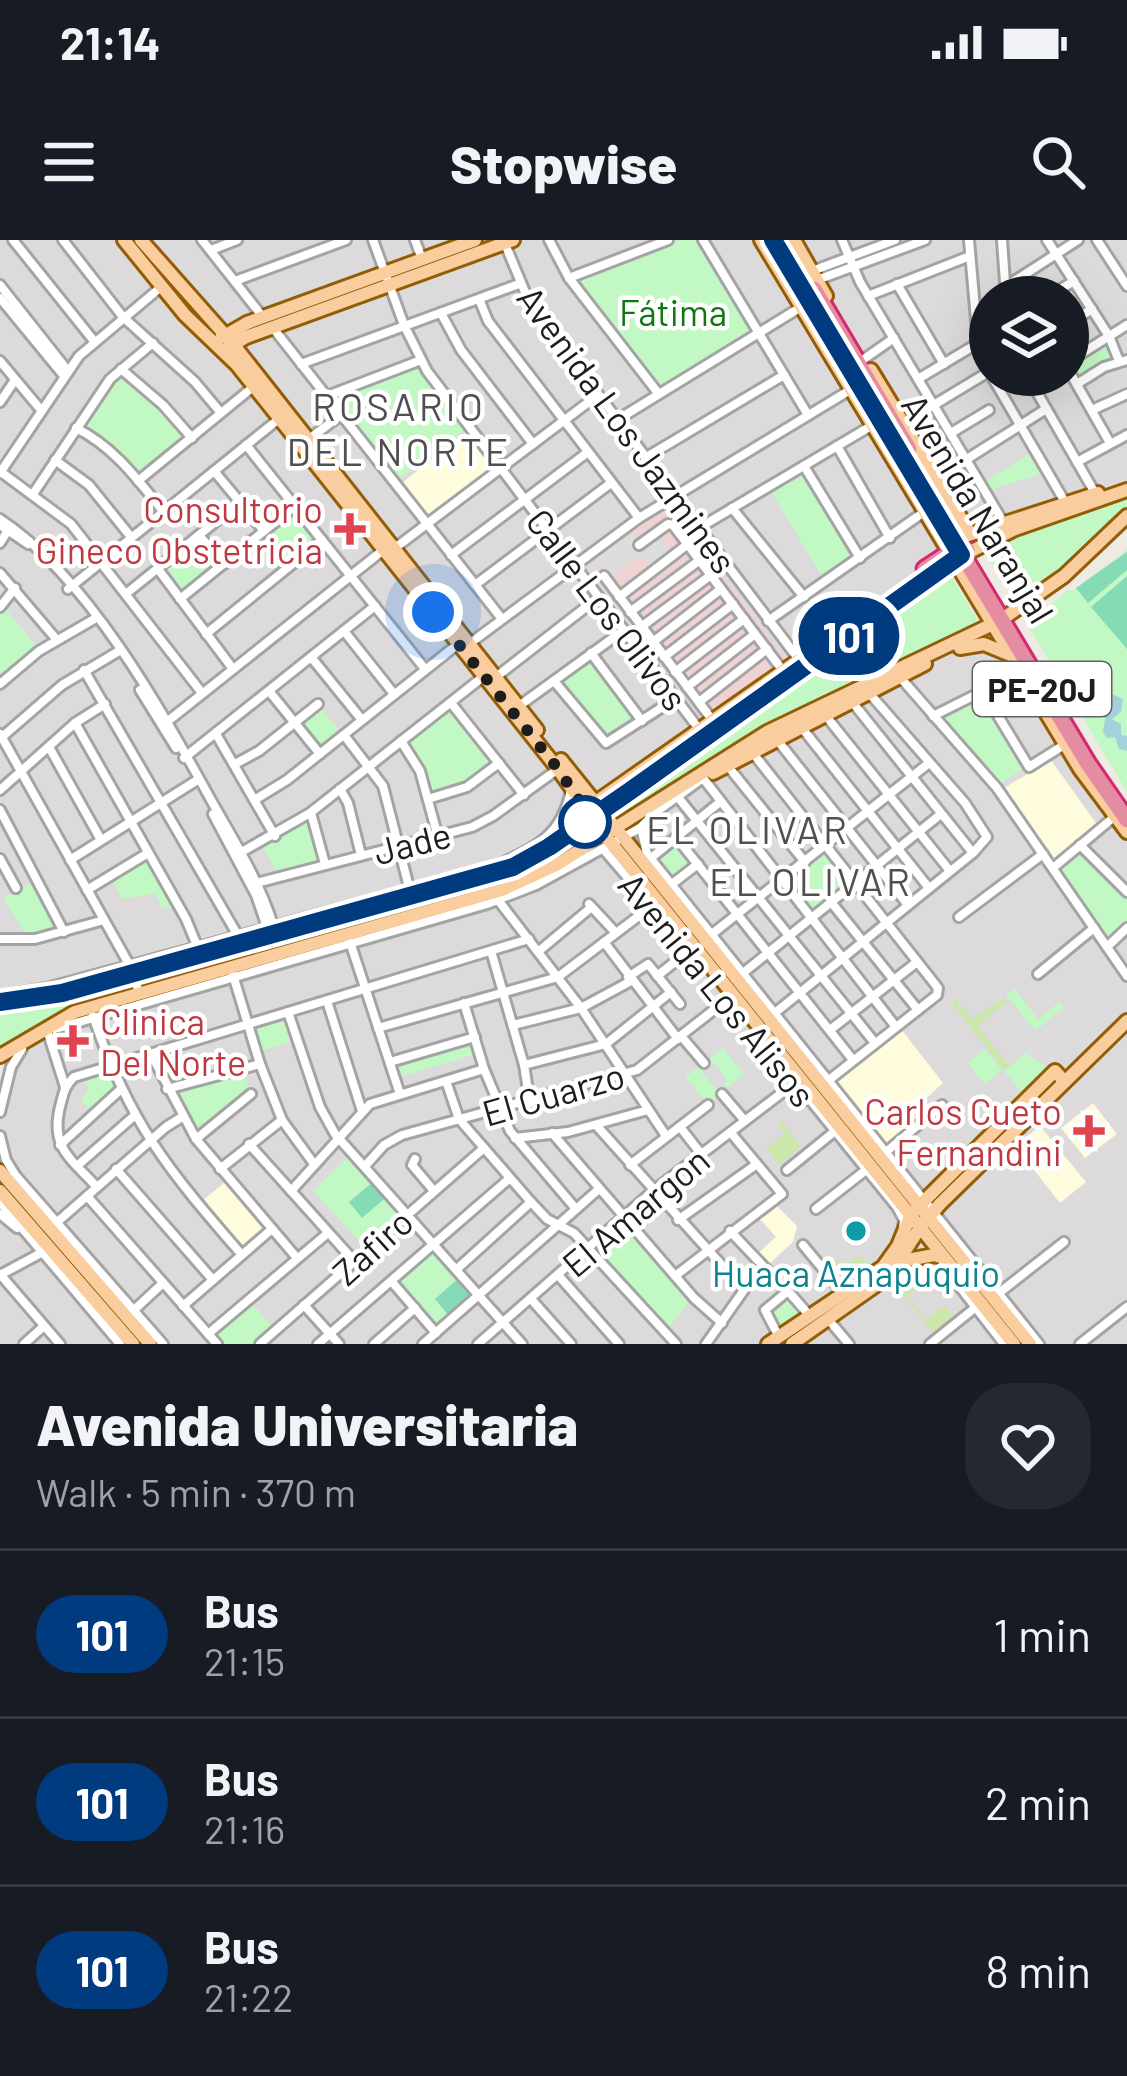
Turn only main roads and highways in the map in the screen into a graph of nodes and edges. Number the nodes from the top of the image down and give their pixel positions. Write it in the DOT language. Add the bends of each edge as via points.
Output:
graph roads {
  1 [pos="124,240"];
  2 [pos="475,240"];
  3 [pos="761,240"];
  4 [pos="772,240"];
  5 [pos="789,240"];
  6 [pos="146,242"];
  7 [pos="509,242"];
  8 [pos="813,278"];
  9 [pos="388,279"];
  10 [pos="224,343"];
  11 [pos="323,466"];
  12 [pos="933,480"];
  13 [pos="1127,486"];
  14 [pos="1097,497"];
  15 [pos="1127,516"];
  16 [pos="934,527"];
  17 [pos="1006,528"];
  18 [pos="960,548"];
  19 [pos="926,569"];
  20 [pos="1001,620"];
  21 [pos="855,626"];
  22 [pos="1014,658"];
  23 [pos="801,663"];
  24 [pos="897,674"];
  25 [pos="490,676"];
  26 [pos="529,727"];
  27 [pos="680,745"];
  28 [pos="668,764"];
  29 [pos="688,779"];
  30 [pos="575,785"];
  31 [pos="618,787"];
  32 [pos="1127,804"];
  33 [pos="597,810"];
  34 [pos="1120,818"];
  35 [pos="1127,832"];
  36 [pos="618,839"];
  37 [pos="314,941"];
  38 [pos="345,943"];
  39 [pos="0,999"];
  40 [pos="1127,1022"];
  41 [pos="10,1052"];
  42 [pos="0,1172"];
  43 [pos="4,1189"];
  44 [pos="923,1212"];
  45 [pos="902,1261"];
  46 [pos="950,1262"];
  47 [pos="773,1340"];
  48 [pos="143,1343"];
  49 [pos="792,1344"];
  50 [pos="1014,1344"];
  51 [pos="1030,1344"];
  1 -- 10 [label="main road, Avenida Los Alisos" via="161,287"];
  2 -- 9 [label="main road"];
  3 -- 16 [label="main road, Avenida Naranjal"];
  4 -- 18 [label="highway, Avenida Naranjal / PE-20J"];
  5 -- 8 [label="highway, Avenida Naranjal / PE-20J"];
  6 -- 10 [label="main road, Avenida Los Alisos"];
  7 -- 9 [label="main road"];
  8 -- 12 [label="highway, Avenida Naranjal / PE-20J"];
  8 -- 12 [label="main road, Avenida Naranjal"];
  9 -- 10 [label="main road"];
  10 -- 11 [label="main road, Avenida Los Alisos"];
  10 -- 11 [label="main road, Avenida Los Alisos"];
  11 -- 25 [label="main road, Avenida Los Alisos"];
  12 -- 18 [label="highway, Avenida Naranjal / PE-20J" via="956,519"];
  13 -- 14 [label="main road"];
  14 -- 17 [label="main road"];
  14 -- 17 [label="main road"];
  15 -- 20 [label="main road" via="1064,576"];
  16 -- 18 [label="main road, Avenida Naranjal"];
  16 -- 19 [label="main road"];
  17 -- 18 [label="main road"];
  18 -- 19 [label="highway"];
  18 -- 20 [label="highway, Avenida Naranjal / PE-20J"];
  18 -- 21 [label="main road"];
  19 -- 21 [label="main road"];
  20 -- 22 [label="main road, Avenida Naranjal"];
  20 -- 24 [label="main road"];
  20 -- 32 [label="highway, Avenida Naranjal / PE-20J"];
  20 -- 34 [label="highway, Avenida Naranjal / PE-20J"];
  21 -- 23 [label="main road"];
  22 -- 24 [label="main road" via="970,644"];
  22 -- 34 [label="main road, Avenida Naranjal"];
  23 -- 27 [label="main road"];
  23 -- 28 [label="main road"];
  24 -- 29 [label="main road" via="767,732"];
  24 -- 29 [label="main road" via="853,703"];
  25 -- 26 [label="main road, Avenida Los Alisos"];
  25 -- 26 [label="main road, Avenida Los Alisos"];
  26 -- 30 [label="main road, Avenida Los Alisos"];
  26 -- 30 [label="main road, Avenida Los Alisos"];
  27 -- 28 [label="main road"];
  27 -- 31 [label="main road"];
  28 -- 33 [label="main road"];
  29 -- 36 [label="main road"];
  30 -- 31 [label="main road"];
  30 -- 33 [label="main road, Avenida Los Alisos"];
  31 -- 33 [label="main road"];
  33 -- 36 [label="main road, Avenida Los Alisos"];
  33 -- 39 [label="main road" via="501,872 198,949 62,993"];
  34 -- 35 [label="main road, Avenida Naranjal"];
  36 -- 37 [label="main road" via="459,908"];
  36 -- 44 [label="main road, Avenida Los Alisos" via="772,1014"];
  36 -- 44 [label="main road, Avenida Los Alisos" via="656,903"];
  37 -- 38 [label="main road"];
  37 -- 41 [label="main road" via="61,1017"];
  40 -- 44 [label="main road" via="1060,1076"];
  42 -- 43 [label="main road"];
  43 -- 48 [label="main road" via="53,1226"];
  43 -- 48 [label="main road" via="22,1224"];
  44 -- 45 [label="main road"];
  44 -- 46 [label="main road, Avenida Los Alisos"];
  44 -- 47 [label="main road" via="883,1267"];
  44 -- 51 [label="main road, Avenida Los Alisos"];
  45 -- 46 [label="main road" via="926,1255"];
  45 -- 49 [label="main road"];
  46 -- 50 [label="main road, Avenida Los Alisos"];
}
